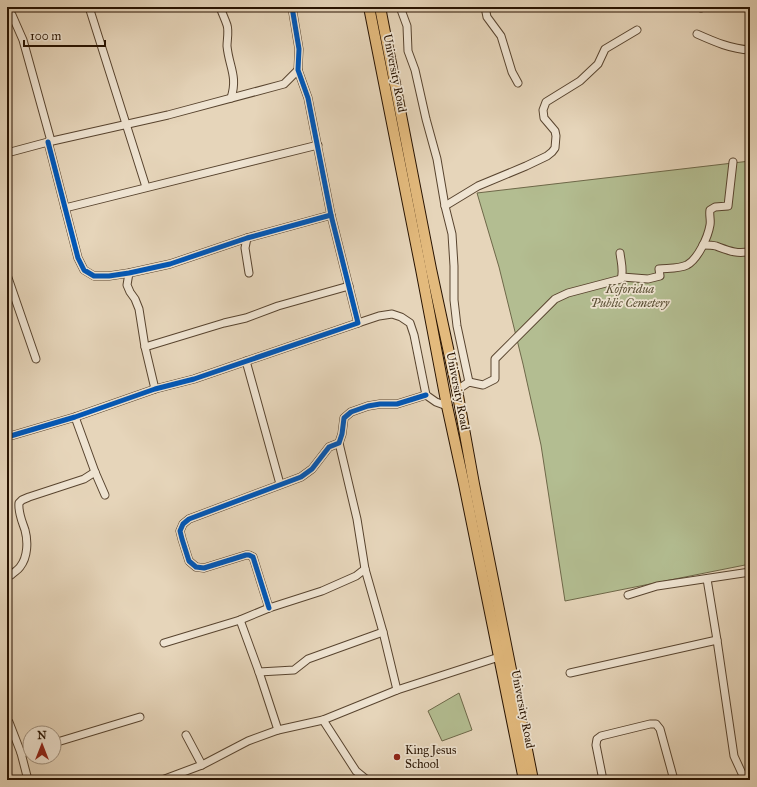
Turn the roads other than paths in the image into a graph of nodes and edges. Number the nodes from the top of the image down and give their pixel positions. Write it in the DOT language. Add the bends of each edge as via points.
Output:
graph roads {
  1 [pos="89,7"];
  2 [pos="220,7"];
  3 [pos="292,7"];
  4 [pos="369,7"];
  5 [pos="380,7"];
  6 [pos="400,7"];
  7 [pos="485,7"];
  8 [pos="7,10"];
  9 [pos="638,30"];
  10 [pos="697,34"];
  11 [pos="750,50"];
  12 [pos="298,70"];
  13 [pos="518,83"];
  14 [pos="231,98"];
  15 [pos="125,124"];
  16 [pos="49,142"];
  17 [pos="318,145"];
  18 [pos="7,153"];
  19 [pos="733,162"];
  20 [pos="146,187"];
  21 [pos="445,206"];
  22 [pos="65,208"];
  23 [pos="331,215"];
  24 [pos="247,238"];
  25 [pos="703,245"];
  26 [pos="750,251"];
  27 [pos="620,253"];
  28 [pos="129,273"];
  29 [pos="250,273"];
  30 [pos="7,275"];
  31 [pos="622,277"];
  32 [pos="349,286"];
  33 [pos="358,323"];
  34 [pos="145,347"];
  35 [pos="36,359"];
  36 [pos="246,361"];
  37 [pos="469,382"];
  38 [pos="155,389"];
  39 [pos="457,390"];
  40 [pos="426,395"];
  41 [pos="447,406"];
  42 [pos="75,417"];
  43 [pos="7,437"];
  44 [pos="339,443"];
  45 [pos="95,472"];
  46 [pos="280,484"];
  47 [pos="105,495"];
  48 [pos="365,568"];
  49 [pos="750,572"];
  50 [pos="11,575"];
  51 [pos="707,579"];
  52 [pos="628,595"];
  53 [pos="270,608"];
  54 [pos="240,620"];
  55 [pos="383,632"];
  56 [pos="717,640"];
  57 [pos="164,643"];
  58 [pos="499,657"];
  59 [pos="259,672"];
  60 [pos="570,673"];
  61 [pos="397,690"];
  62 [pos="140,717"];
  63 [pos="323,720"];
  64 [pos="9,722"];
  65 [pos="278,730"];
  66 [pos="186,735"];
  67 [pos="62,741"];
  68 [pos="21,753"];
  69 [pos="202,765"];
  70 [pos="28,780"];
  71 [pos="162,780"];
  72 [pos="367,780"];
  73 [pos="524,780"];
  74 [pos="533,780"];
  75 [pos="602,780"];
  76 [pos="674,780"];
  77 [pos="745,780"];
  1 -- 15 [label="street"];
  2 -- 14 [label="street" via="227,26 227,47 234,77"];
  3 -- 12 [label="street" via="299,49"];
  4 -- 41 [label="highway, University Road"];
  5 -- 39 [label="highway, University Road"];
  6 -- 21 [label="street" via="407,26 408,51 422,96"];
  7 -- 13 [label="street" via="487,17 501,36"];
  8 -- 16 [label="street" via="12,15 23,40"];
  9 -- 21 [label="street" via="605,49 598,64 580,81 546,102 544,118 556,136 552,152 478,186"];
  10 -- 11 [label="street" via="718,44 738,50"];
  12 -- 14 [label="street" via="284,84"];
  12 -- 17 [label="street" via="308,98"];
  14 -- 15 [label="street"];
  15 -- 16 [label="street"];
  15 -- 20 [label="street"];
  16 -- 18 [label="street"];
  16 -- 22 [label="street"];
  17 -- 20 [label="street"];
  17 -- 23 [label="street"];
  19 -- 25 [label="street" via="728,206 710,210 710,226"];
  20 -- 22 [label="street"];
  21 -- 37 [label="street" via="452,234 457,326"];
  22 -- 28 [label="street" via="78,258 84,270 94,276"];
  23 -- 24 [label="street"];
  23 -- 32 [label="street"];
  24 -- 28 [label="street" via="170,264"];
  24 -- 29 [label="street" via="245,248"];
  25 -- 26 [label="street" via="744,253"];
  25 -- 31 [label="street" via="688,265 659,269 660,276 648,279"];
  27 -- 31 [label="street"];
  28 -- 34 [label="street" via="127,286 139,309"];
  30 -- 35 [label="street"];
  31 -- 37 [label="street" via="555,299 495,359 495,379 482,385"];
  32 -- 33 [label="street"];
  32 -- 34 [label="street"];
  33 -- 36 [label="street"];
  33 -- 40 [label="street" via="392,314 410,323"];
  34 -- 38 [label="street"];
  36 -- 38 [label="street"];
  36 -- 46 [label="street"];
  37 -- 39 [label="street"];
  38 -- 42 [label="street"];
  39 -- 74 [label="highway, University Road"];
  40 -- 41 [label="street"];
  40 -- 44 [label="street" via="397,404 368,406 351,412 344,418"];
  41 -- 58 [label="highway, University Road"];
  42 -- 43 [label="street"];
  42 -- 45 [label="street"];
  44 -- 46 [label="street" via="329,447 312,470 301,477"];
  44 -- 48 [label="street" via="357,519"];
  45 -- 47 [label="street"];
  45 -- 50 [label="street" via="84,479 29,497 19,503 26,547 24,560"];
  46 -- 53 [label="street" via="188,519 180,531 189,561 196,567 204,568 250,555"];
  48 -- 53 [label="street" via="356,576 322,591"];
  48 -- 55 [label="street"];
  49 -- 51 [label="street"];
  51 -- 52 [label="street" via="656,586"];
  51 -- 56 [label="street"];
  53 -- 54 [label="street"];
  54 -- 57 [label="street"];
  54 -- 59 [label="street"];
  55 -- 59 [label="street" via="308,659 294,670"];
  55 -- 61 [label="street"];
  56 -- 60 [label="street"];
  56 -- 77 [label="street" via="734,756"];
  58 -- 61 [label="street"];
  58 -- 73 [label="highway, University Road"];
  59 -- 65 [label="street"];
  61 -- 63 [label="street"];
  62 -- 67 [label="street"];
  63 -- 65 [label="street"];
  63 -- 72 [label="street" via="356,771"];
  64 -- 68 [label="street"];
  65 -- 69 [label="street" via="248,741"];
  66 -- 69 [label="street"];
  68 -- 70 [label="street"];
  69 -- 71 [label="street"];
  75 -- 76 [label="street" via="597,739 656,724 660,729"];
}
